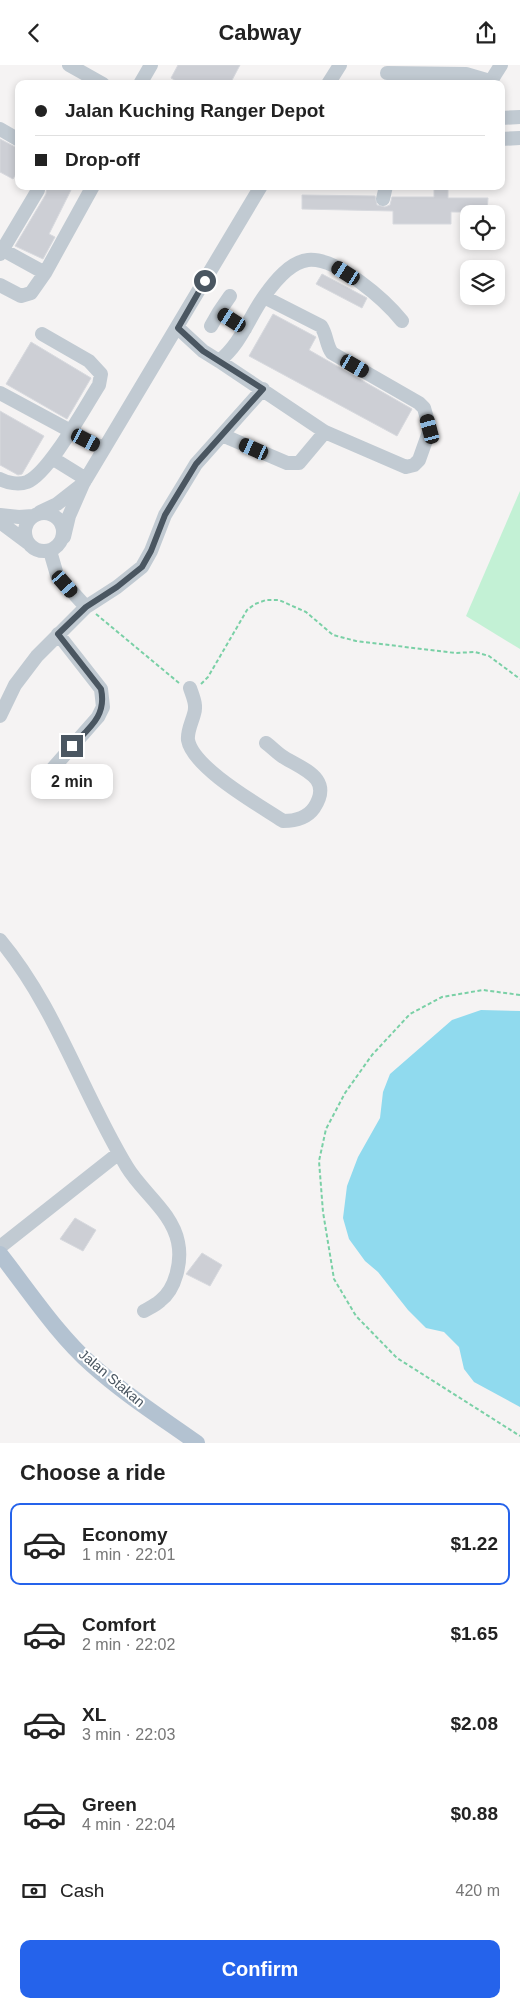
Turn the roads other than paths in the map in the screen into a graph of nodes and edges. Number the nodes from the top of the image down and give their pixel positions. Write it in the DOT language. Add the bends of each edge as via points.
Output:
graph roads {
  1 [pos="69,65"];
  2 [pos="151,65"];
  3 [pos="340,65"];
  4 [pos="500,65"];
  5 [pos="387,73"];
  6 [pos="95,80"];
  7 [pos="142,80"];
  8 [pos="331,80"];
  9 [pos="483,80"];
  10 [pos="490,80"];
  11 [pos="520,117"];
  12 [pos="505,118"];
  13 [pos="0,129"];
  14 [pos="15,138"];
  15 [pos="520,138"];
  16 [pos="505,139"];
  17 [pos="38,190"];
  18 [pos="91,190"];
  19 [pos="259,190"];
  20 [pos="1,252"];
  21 [pos="45,273"];
  22 [pos="0,285"];
  23 [pos="230,296"];
  24 [pos="264,297"];
  25 [pos="220,312"];
  26 [pos="402,321"];
  27 [pos="211,326"];
  28 [pos="178,328"];
  29 [pos="245,329"];
  30 [pos="42,334"];
  31 [pos="219,361"];
  32 [pos="263,389"];
  33 [pos="0,393"];
  34 [pos="69,431"];
  35 [pos="326,432"];
  36 [pos="222,435"];
  37 [pos="104,449"];
  38 [pos="52,458"];
  39 [pos="0,479"];
  40 [pos="85,481"];
  41 [pos="37,514"];
  42 [pos="0,515"];
  43 [pos="0,522"];
  44 [pos="64,537"];
  45 [pos="28,543"];
  46 [pos="50,551"];
  47 [pos="86,607"];
  48 [pos="58,634"];
  49 [pos="190,688"];
  50 [pos="0,716"];
  51 [pos="266,743"];
  52 [pos="47,775"];
  53 [pos="0,940"];
  54 [pos="119,1153"];
  55 [pos="0,1247"];
  56 [pos="0,1254"];
  57 [pos="144,1311"];
  58 [pos="197,1443"];
  1 -- 6 [label="street"];
  2 -- 7 [label="street"];
  3 -- 8 [label="street"];
  4 -- 10 [label="street"];
  5 -- 9 [label="street" via="466,74"];
  11 -- 12 [label="street"];
  13 -- 14 [label="street"];
  15 -- 16 [label="street"];
  17 -- 20 [label="street"];
  18 -- 21 [label="street"];
  19 -- 28 [label="street"];
  20 -- 21 [label="street"];
  21 -- 22 [label="street" via="27,296"];
  23 -- 25 [label="street"];
  24 -- 26 [label="street" via="285,272 307,260 321,261 369,288"];
  24 -- 29 [label="street"];
  24 -- 35 [label="street" via="321,326 332,353 419,403 424,408 430,429 419,460 406,467"];
  25 -- 27 [label="street"];
  25 -- 29 [label="street"];
  28 -- 31 [label="street"];
  28 -- 37 [label="street"];
  29 -- 31 [label="street" via="228,354"];
  30 -- 34 [label="street" via="89,361 101,374 99,385"];
  31 -- 32 [label="street"];
  32 -- 35 [label="street"];
  32 -- 36 [label="street"];
  33 -- 34 [label="street"];
  34 -- 37 [label="street"];
  34 -- 38 [label="street"];
  35 -- 36 [label="street" via="299,463 293,464"];
  36 -- 47 [label="street" via="196,464 175,498 142,567"];
  37 -- 40 [label="street"];
  38 -- 39 [label="street" via="26,482"];
  38 -- 40 [label="street"];
  40 -- 41 [label="street" via="57,504"];
  40 -- 44 [label="street" via="69,516"];
  41 -- 42 [label="street" via="19,517"];
  41 -- 44 [label="street" via="50,513 57,517"];
  41 -- 45 [label="street" via="26,525"];
  43 -- 45 [label="street"];
  44 -- 46 [label="street"];
  45 -- 46 [label="street" via="40,551"];
  46 -- 47 [label="street" via="57,575"];
  47 -- 48 [label="street"];
  48 -- 50 [label="street" via="15,685"];
  48 -- 52 [label="street" via="101,689 103,707"];
  49 -- 51 [label="street" via="195,704 188,739 192,751 207,769 283,821 294,821 311,812 321,788 312,772"];
  53 -- 54 [label="street" via="40,998"];
  54 -- 55 [label="street"];
  54 -- 57 [label="street" via="139,1184 165,1214 178,1242 177,1273 171,1288 161,1301"];
  56 -- 58 [label="main road, Jalan Stakan" via="63,1334 92,1365"];
}
